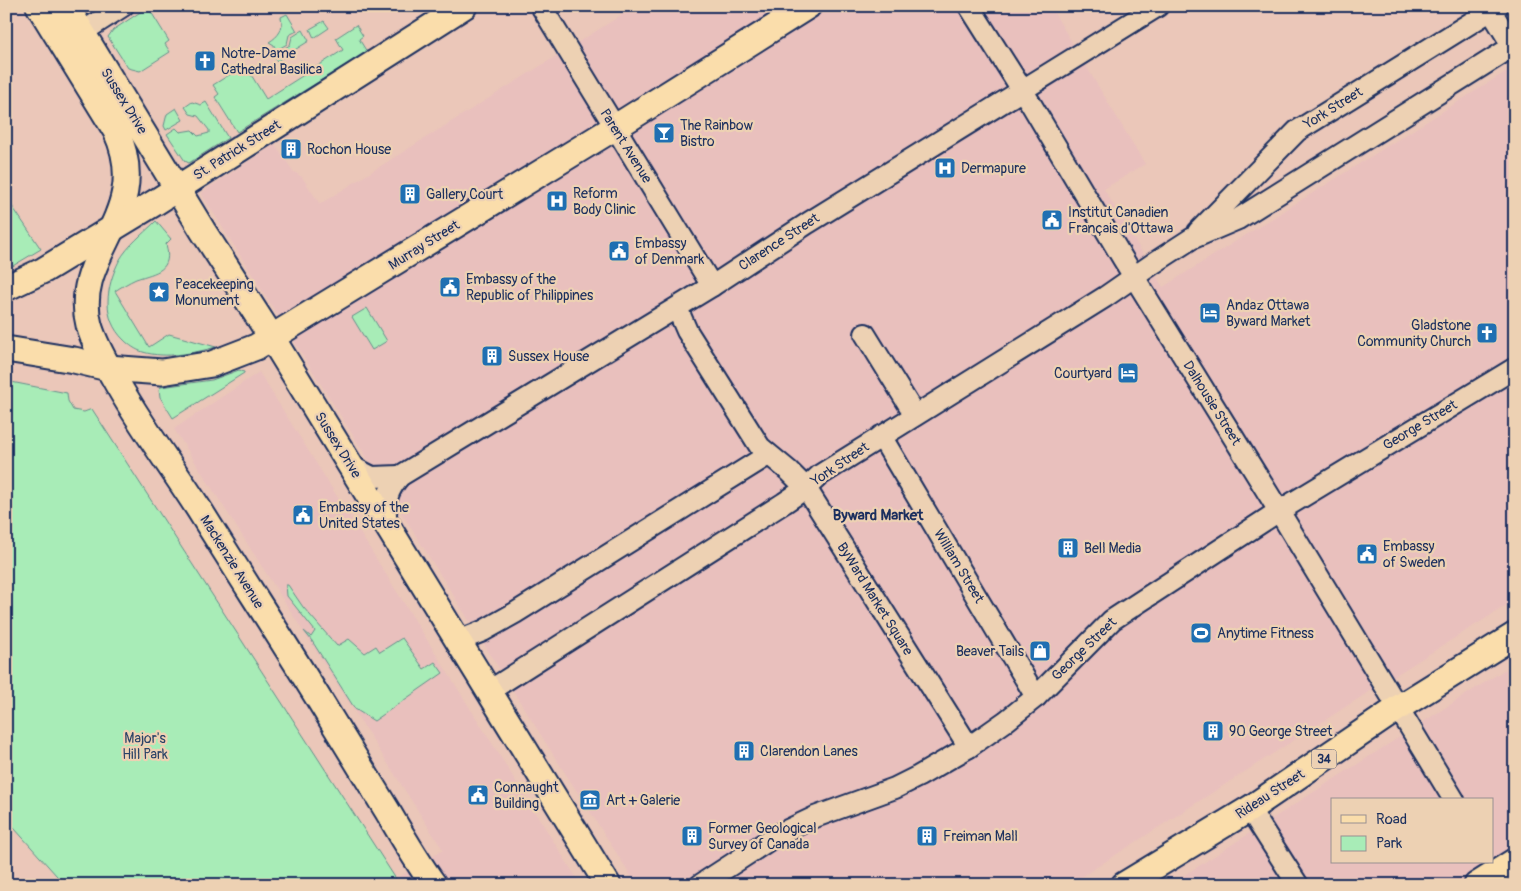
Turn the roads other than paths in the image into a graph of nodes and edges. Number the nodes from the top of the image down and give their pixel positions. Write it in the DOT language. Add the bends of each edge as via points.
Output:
graph roads {
  1 [pos="39,6"];
  2 [pos="66,6"];
  3 [pos="123,6"];
  4 [pos="464,6"];
  5 [pos="540,6"];
  6 [pos="808,6"];
  7 [pos="970,6"];
  8 [pos="1156,8"];
  9 [pos="1493,8"];
  10 [pos="82,32"];
  11 [pos="1514,47"];
  12 [pos="1022,89"];
  13 [pos="614,128"];
  14 [pos="178,188"];
  15 [pos="114,228"];
  16 [pos="1192,239"];
  17 [pos="1134,277"];
  18 [pos="712,286"];
  19 [pos="6,288"];
  20 [pos="677,308"];
  21 [pos="864,334"];
  22 [pos="272,338"];
  23 [pos="6,349"];
  24 [pos="108,368"];
  25 [pos="1515,368"];
  26 [pos="915,415"];
  27 [pos="881,436"];
  28 [pos="768,455"];
  29 [pos="351,466"];
  30 [pos="400,476"];
  31 [pos="806,488"];
  32 [pos="1279,511"];
  33 [pos="386,523"];
  34 [pos="1515,635"];
  35 [pos="458,641"];
  36 [pos="489,691"];
  37 [pos="1036,697"];
  38 [pos="1398,708"];
  39 [pos="969,747"];
  40 [pos="1453,798"];
  41 [pos="1256,819"];
  42 [pos="1502,865"];
  43 [pos="434,885"];
  44 [pos="608,885"];
  45 [pos="700,885"];
  46 [pos="1124,885"];
  47 [pos="1298,885"];
  48 [pos="1477,885"];
  1 -- 15 [label="main road, Sussex Drive" via="123,147 127,180"];
  2 -- 10 [label="main road, Sussex Drive"];
  3 -- 10 [label="street"];
  4 -- 14 [label="main road, St. Patrick Street"];
  5 -- 13 [label="street, Parent Avenue"];
  6 -- 13 [label="main road, Murray Street"];
  7 -- 12 [label="street, Dalhousie Street"];
  8 -- 12 [label="street, Clarence Street"];
  9 -- 11 [label="street"];
  9 -- 16 [label="street, York Street" via="1297,131"];
  10 -- 14 [label="main road, Sussex Drive"];
  11 -- 16 [label="street, York Street" via="1238,219"];
  12 -- 17 [label="street, Dalhousie Street"];
  12 -- 18 [label="street, Clarence Street"];
  13 -- 18 [label="street, Parent Avenue"];
  13 -- 22 [label="main road, Murray Street"];
  14 -- 15 [label="main road, St. Patrick Street"];
  14 -- 22 [label="main road, Sussex Drive"];
  15 -- 19 [label="main road, St. Patrick Street" via="44,270"];
  15 -- 24 [label="main road, Mackenzie Avenue" via="92,274 86,306 93,336"];
  16 -- 17 [label="street, York Street"];
  17 -- 26 [label="street, York Street"];
  17 -- 32 [label="street, Dalhousie Street"];
  18 -- 20 [label="street, Clarence Street"];
  20 -- 28 [label="street, ByWard Market Square" via="687,331 760,448"];
  20 -- 30 [label="street, Clarence Street"];
  21 -- 26 [label="street"];
  22 -- 24 [label="main road, Murray Street" via="229,358 194,368 149,372"];
  22 -- 29 [label="main road, Sussex Drive"];
  23 -- 24 [label="main road, Murray Street"];
  24 -- 43 [label="main road, Mackenzie Avenue"];
  25 -- 32 [label="street, George Street"];
  26 -- 27 [label="street, York Street"];
  27 -- 31 [label="street, York Street" via="820,475"];
  27 -- 37 [label="street, William Street"];
  28 -- 31 [label="street, ByWard Market Square"];
  28 -- 35 [label="street" via="515,613"];
  29 -- 30 [label="street, Clarence Street" via="372,478"];
  29 -- 33 [label="main road, Sussex Drive"];
  30 -- 33 [label="street, Clarence Street" via="387,498"];
  31 -- 36 [label="street, York Street"];
  31 -- 39 [label="street, ByWard Market Square"];
  32 -- 37 [label="street, George Street" via="1112,620"];
  32 -- 38 [label="street, Dalhousie Street"];
  33 -- 35 [label="main road, Sussex Drive"];
  34 -- 38 [label="main road, Rideau Street / 34"];
  35 -- 36 [label="main road, Sussex Drive"];
  36 -- 44 [label="main road, Sussex Drive"];
  37 -- 39 [label="street, George Street"];
  38 -- 40 [label="street, Dalhousie Street"];
  38 -- 46 [label="main road, Rideau Street / 34" via="1251,808"];
  39 -- 45 [label="street, George Street" via="895,788 776,835"];
  41 -- 47 [label="street"];
  42 -- 48 [label="main road"];
}
